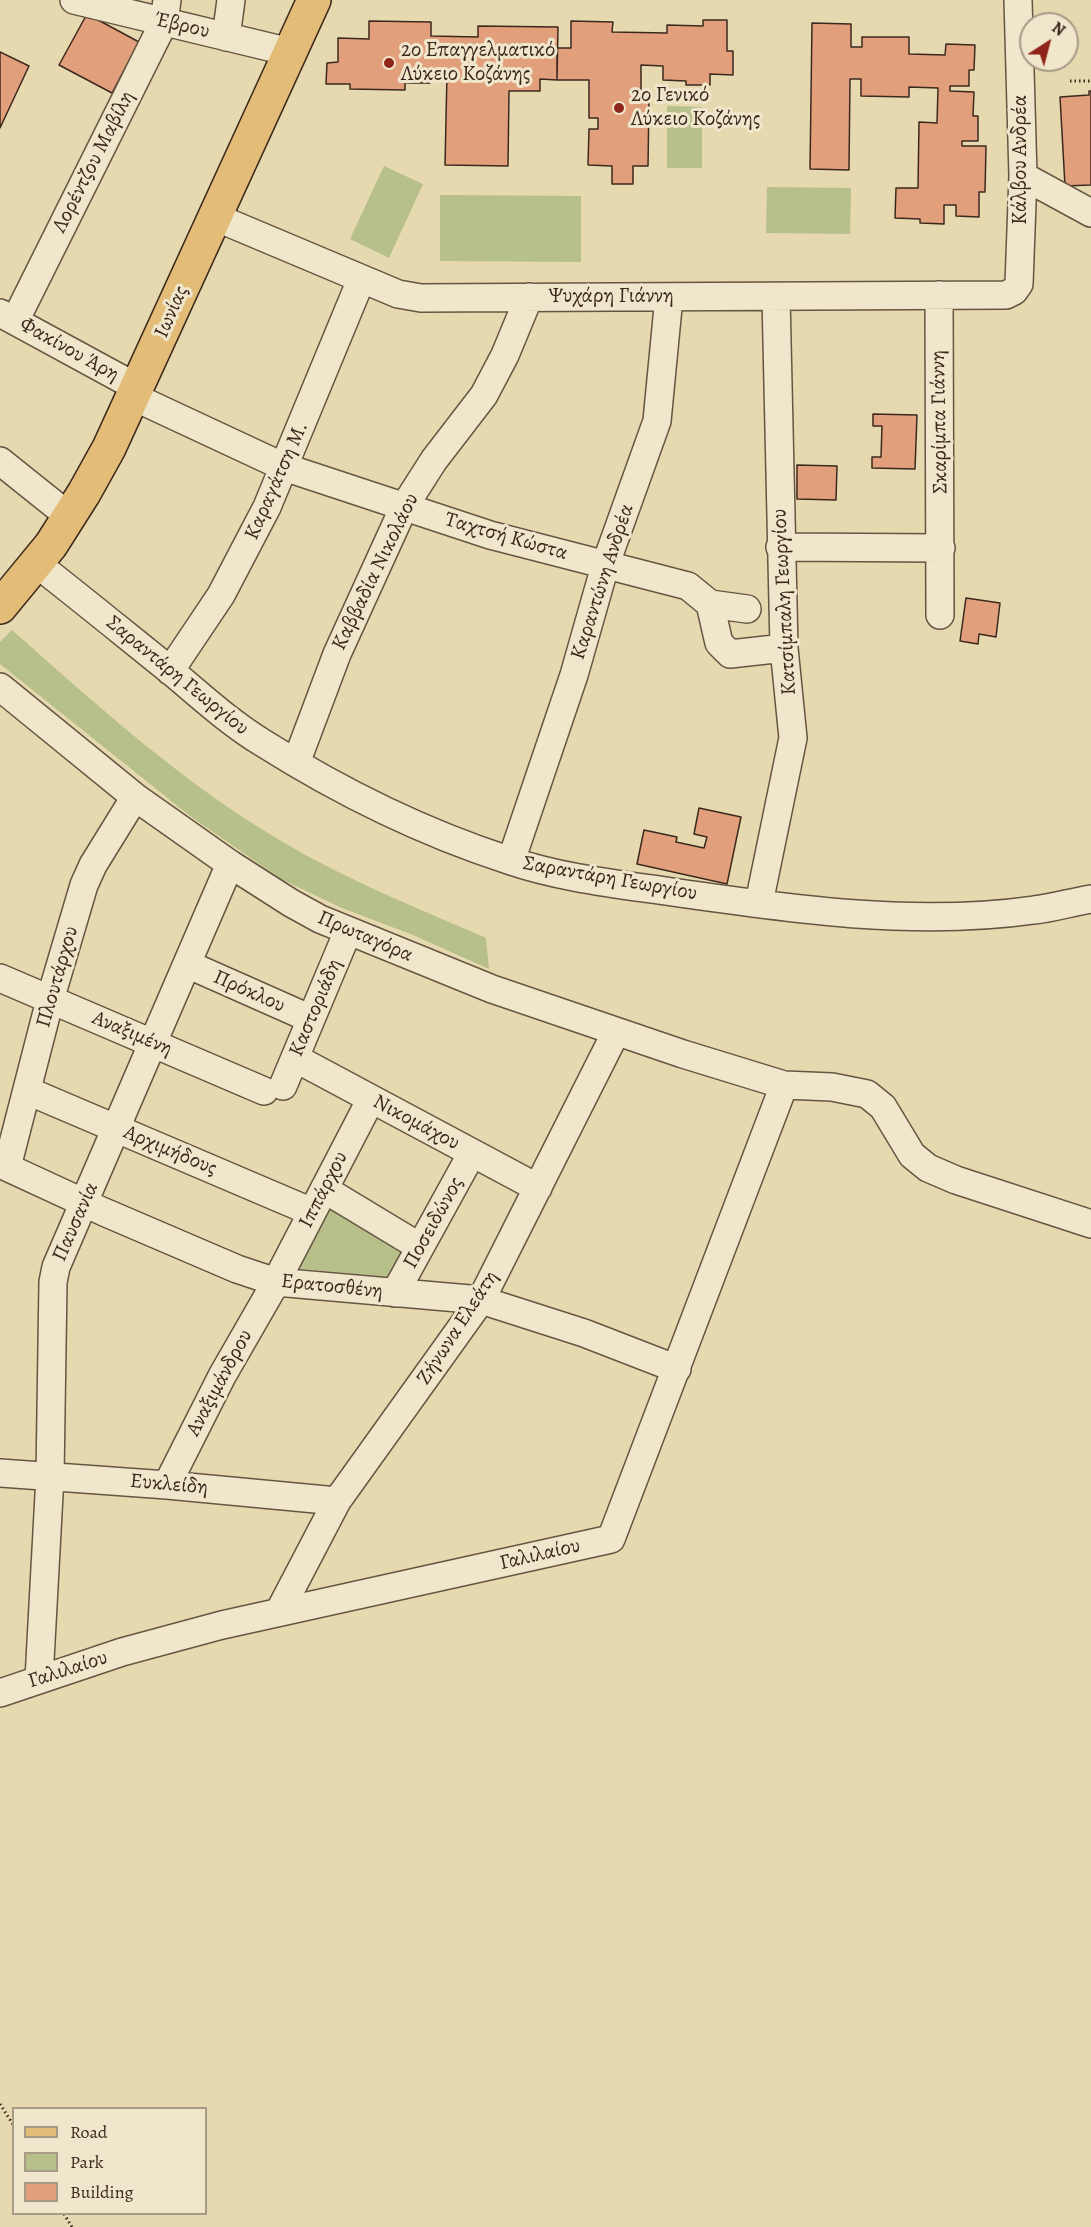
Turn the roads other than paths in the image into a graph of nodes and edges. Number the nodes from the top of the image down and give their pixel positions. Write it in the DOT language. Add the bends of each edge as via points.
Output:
graph roads {
  1 [pos="74,0"];
  2 [pos="231,0"];
  3 [pos="314,0"];
  4 [pos="1018,0"];
  5 [pos="165,11"];
  6 [pos="226,37"];
  7 [pos="290,52"];
  8 [pos="1023,176"];
  9 [pos="1091,213"];
  10 [pos="215,217"];
  11 [pos="361,280"];
  12 [pos="1019,284"];
  13 [pos="939,295"];
  14 [pos="529,297"];
  15 [pos="669,297"];
  16 [pos="776,297"];
  17 [pos="8,317"];
  18 [pos="136,392"];
  19 [pos="0,461"];
  20 [pos="284,467"];
  21 [pos="404,507"];
  22 [pos="70,517"];
  23 [pos="780,547"];
  24 [pos="941,548"];
  25 [pos="606,566"];
  26 [pos="32,569"];
  27 [pos="710,604"];
  28 [pos="0,607"];
  29 [pos="747,609"];
  30 [pos="940,615"];
  31 [pos="784,648"];
  32 [pos="170,671"];
  33 [pos="0,687"];
  34 [pos="296,763"];
  35 [pos="135,796"];
  36 [pos="511,861"];
  37 [pos="230,864"];
  38 [pos="1091,898"];
  39 [pos="759,903"];
  40 [pos="348,931"];
  41 [pos="187,964"];
  42 [pos="0,978"];
  43 [pos="50,1000"];
  44 [pos="311,1019"];
  45 [pos="616,1032"];
  46 [pos="153,1044"];
  47 [pos="295,1058"];
  48 [pos="784,1086"];
  49 [pos="274,1088"];
  50 [pos="28,1091"];
  51 [pos="372,1099"];
  52 [pos="117,1129"];
  53 [pos="472,1153"];
  54 [pos="4,1166"];
  55 [pos="538,1188"];
  56 [pos="318,1201"];
  57 [pos="85,1203"];
  58 [pos="1091,1224"];
  59 [pos="420,1247"];
  60 [pos="276,1282"];
  61 [pos="395,1293"];
  62 [pos="481,1300"];
  63 [pos="677,1369"];
  64 [pos="0,1473"];
  65 [pos="50,1476"];
  66 [pos="166,1485"];
  67 [pos="337,1501"];
  68 [pos="279,1612"];
  69 [pos="39,1679"];
  70 [pos="0,1693"];
  1 -- 5 [label="street, Έβρου"];
  2 -- 6 [label="street"];
  3 -- 7 [label="main road, Ιωνίας"];
  4 -- 8 [label="street, Κάλβου Ανδρέα"];
  5 -- 6 [label="street, Έβρου"];
  5 -- 17 [label="street, Λορέντζου Μαβίλη"];
  6 -- 7 [label="street, Έβρου"];
  7 -- 10 [label="main road, Ιωνίας"];
  8 -- 9 [label="street"];
  8 -- 12 [label="street, Κάλβου Ανδρέα"];
  10 -- 11 [label="street, Ψυχάρη Γιάννη"];
  10 -- 18 [label="main road, Ιωνίας"];
  11 -- 14 [label="street, Ψυχάρη Γιάννη" via="421,298"];
  11 -- 20 [label="street, Καραγάτση Μ."];
  12 -- 13 [label="street, Ψυχάρη Γιάννη" via="1006,295"];
  13 -- 16 [label="street, Ψυχάρη Γιάννη"];
  13 -- 24 [label="street, Σκαρίμπα Γιάννη"];
  14 -- 15 [label="street, Ψυχάρη Γιάννη"];
  14 -- 21 [label="street, Καββαδία Νικολάου" via="484,395"];
  15 -- 16 [label="street, Ψυχάρη Γιάννη"];
  15 -- 25 [label="street, Καραντώνη Ανδρέα" via="657,421"];
  16 -- 23 [label="street, Κατσίμπαλη Γεωργίου"];
  17 -- 18 [label="street, Φακίνου Άρη"];
  18 -- 20 [label="street, Ταχτσή Κώστα"];
  18 -- 22 [label="main road, Ιωνίας"];
  19 -- 22 [label="street"];
  20 -- 21 [label="street, Ταχτσή Κώστα"];
  20 -- 32 [label="street, Καραγάτση Μ." via="221,595"];
  21 -- 25 [label="street, Ταχτσή Κώστα"];
  21 -- 34 [label="street, Καββαδία Νικολάου" via="336,654"];
  22 -- 26 [label="main road, Ιωνίας"];
  23 -- 24 [label="street"];
  23 -- 31 [label="street, Κατσίμπαλη Γεωργίου"];
  24 -- 30 [label="street, Σκαρίμπα Γιάννη"];
  25 -- 27 [label="street, Ταχτσή Κώστα" via="688,586"];
  25 -- 36 [label="street, Καραντώνη Ανδρέα"];
  26 -- 28 [label="main road, Ιωνίας"];
  26 -- 32 [label="street, Σαραντάρη Γεωργίου"];
  27 -- 29 [label="street"];
  27 -- 31 [label="street" via="719,643 730,654"];
  31 -- 39 [label="street, Κατσίμπαλη Γεωργίου" via="793,738"];
  32 -- 34 [label="street, Σαραντάρη Γεωργίου" via="224,715"];
  33 -- 35 [label="street, Πρωταγόρα"];
  34 -- 36 [label="street, Σαραντάρη Γεωργίου" via="412,822"];
  35 -- 37 [label="street, Πρωταγόρα"];
  35 -- 43 [label="street, Πλουτάρχου" via="84,885"];
  36 -- 39 [label="street, Σαραντάρη Γεωργίου" via="598,881"];
  37 -- 40 [label="street, Πρωταγόρα" via="291,903"];
  37 -- 41 [label="street, Παυσανία"];
  38 -- 39 [label="street, Σαραντάρη Γεωργίου" via="1036,910 940,916 856,913"];
  40 -- 44 [label="street, Καστοριάδη"];
  40 -- 45 [label="street, Πρωταγόρα" via="492,989"];
  41 -- 44 [label="street, Πρόκλου"];
  41 -- 46 [label="street, Παυσανία"];
  42 -- 43 [label="street, Αναξιμένη"];
  43 -- 46 [label="street, Αναξιμένη"];
  43 -- 50 [label="street, Πλουτάρχου"];
  44 -- 47 [label="street, Καστοριάδη"];
  45 -- 48 [label="street, Πρωταγόρα"];
  45 -- 55 [label="street, Ζήνωνα Ελεάτη"];
  46 -- 49 [label="street, Αναξιμένη"];
  46 -- 52 [label="street, Παυσανία"];
  47 -- 49 [label="street, Καστοριάδη"];
  47 -- 51 [label="street, Νικομάχου"];
  48 -- 58 [label="street, Πρωταγόρα" via="832,1087 867,1094 883,1107 912,1155 928,1168"];
  48 -- 63 [label="street, Γαλιλαίου"];
  50 -- 52 [label="street, Αρχιμήδους"];
  50 -- 54 [label="street, Πλουτάρχου"];
  51 -- 53 [label="street, Νικομάχου"];
  51 -- 56 [label="street, Ιππάρχου"];
  52 -- 56 [label="street, Αρχιμήδους"];
  52 -- 57 [label="street, Παυσανία"];
  53 -- 55 [label="street, Νικομάχου"];
  53 -- 59 [label="street, Ποσειδώνος"];
  54 -- 57 [label="street, Ερατοσθένη"];
  55 -- 62 [label="street, Ζήνωνα Ελεάτη"];
  56 -- 59 [label="street, Αρχιμήδους"];
  56 -- 60 [label="street, Ιππάρχου"];
  57 -- 60 [label="street, Ερατοσθένη"];
  57 -- 65 [label="street, Παυσανία" via="62,1251 53,1282"];
  59 -- 61 [label="street, Ποσειδώνος"];
  60 -- 61 [label="street, Ερατοσθένη"];
  60 -- 66 [label="street, Αναξιμάνδρου"];
  61 -- 62 [label="street, Ερατοσθένη"];
  62 -- 63 [label="street, Ερατοσθένη" via="584,1333"];
  62 -- 67 [label="street, Ζήνωνα Ελεάτη"];
  63 -- 68 [label="street, Γαλιλαίου" via="611,1539"];
  64 -- 65 [label="street, Ευκλείδη"];
  65 -- 66 [label="street, Ευκλείδη"];
  65 -- 69 [label="street, Παυσανία"];
  66 -- 67 [label="street, Ευκλείδη"];
  67 -- 68 [label="street, Ζήνωνα Ελεάτη"];
  68 -- 69 [label="street, Γαλιλαίου" via="122,1652"];
  69 -- 70 [label="street, Γαλιλαίου"];
}
